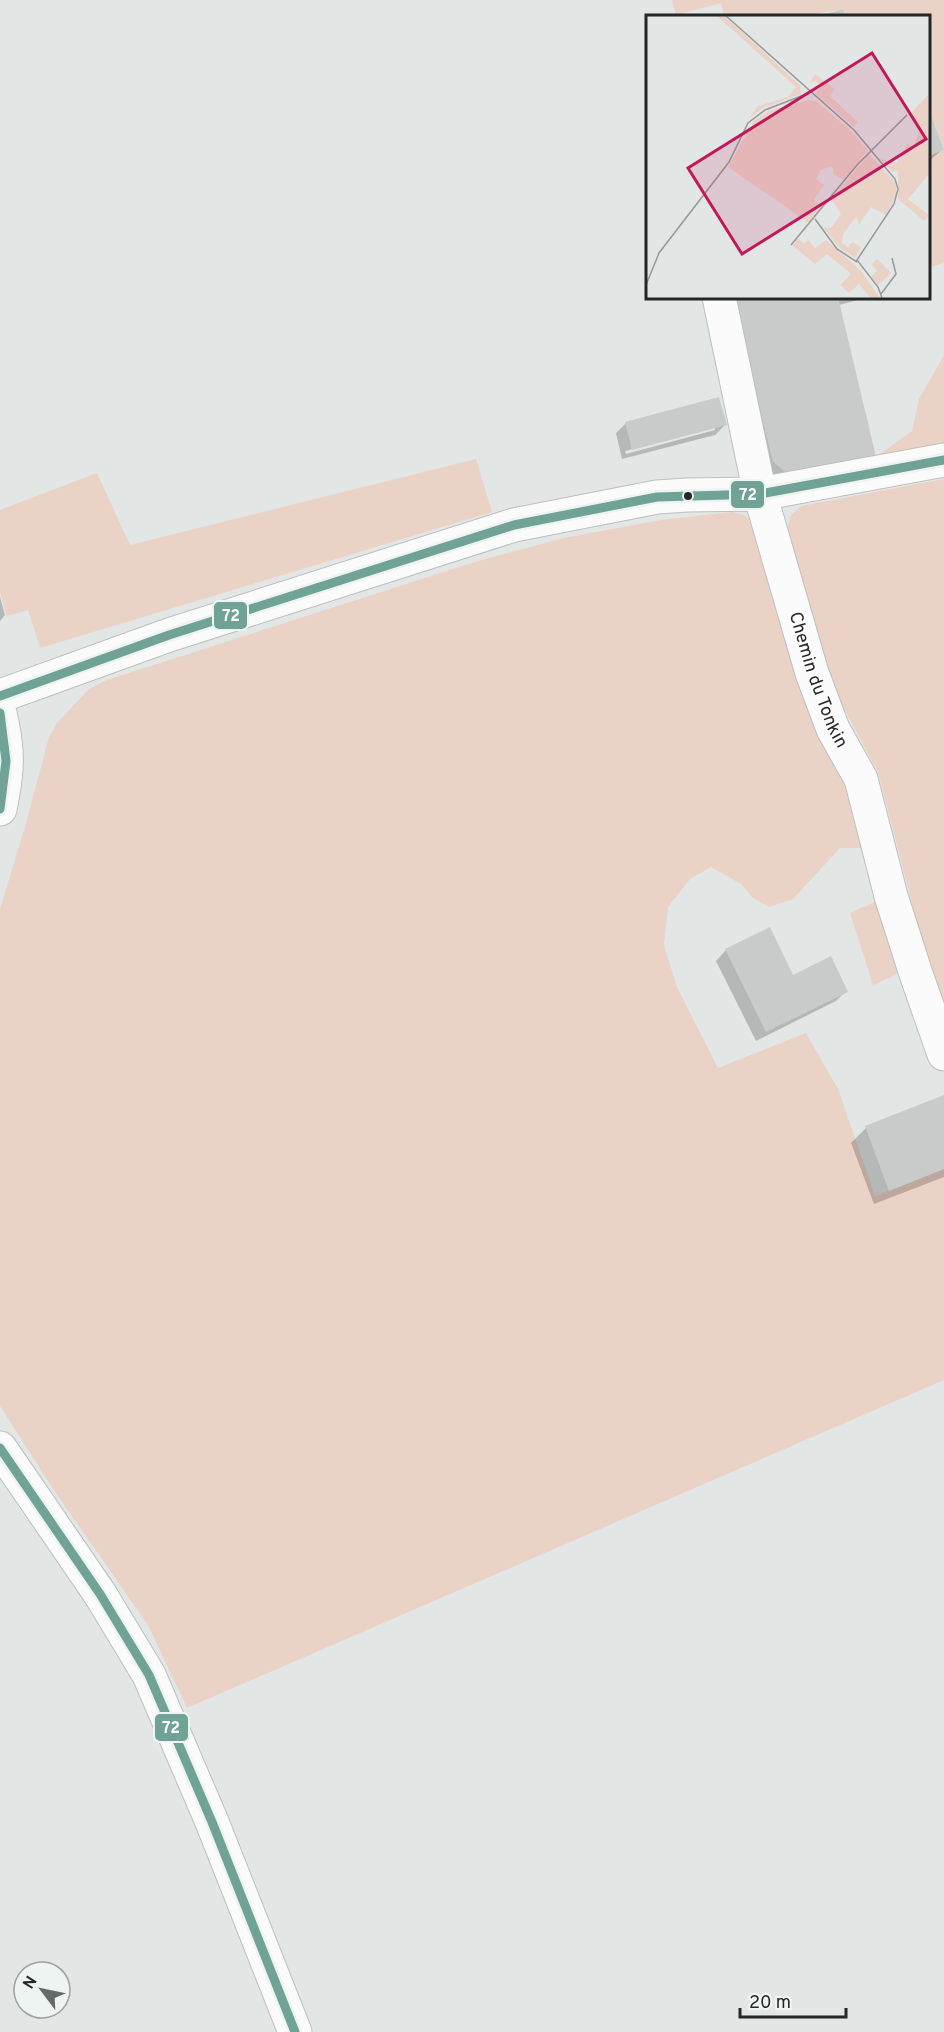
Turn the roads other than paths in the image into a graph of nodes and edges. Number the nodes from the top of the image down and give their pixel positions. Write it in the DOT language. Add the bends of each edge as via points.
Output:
graph roads {
  1 [pos="719,298"];
  2 [pos="944,460"];
  3 [pos="760,494"];
  4 [pos="0,696"];
  5 [pos="0,712"];
  6 [pos="0,809"];
  7 [pos="944,1054"];
  8 [pos="0,1448"];
  9 [pos="296,2032"];
  1 -- 3 [label="street, Chemin du Tonkin"];
  2 -- 3 [label="street"];
  3 -- 4 [label="street" via="657,497 514,525 170,635"];
  3 -- 7 [label="street, Chemin du Tonkin" via="812,673 833,729 861,779 891,896"];
  5 -- 6 [label="street" via="7,752"];
  8 -- 9 [label="street" via="100,1594 149,1674"];
}
